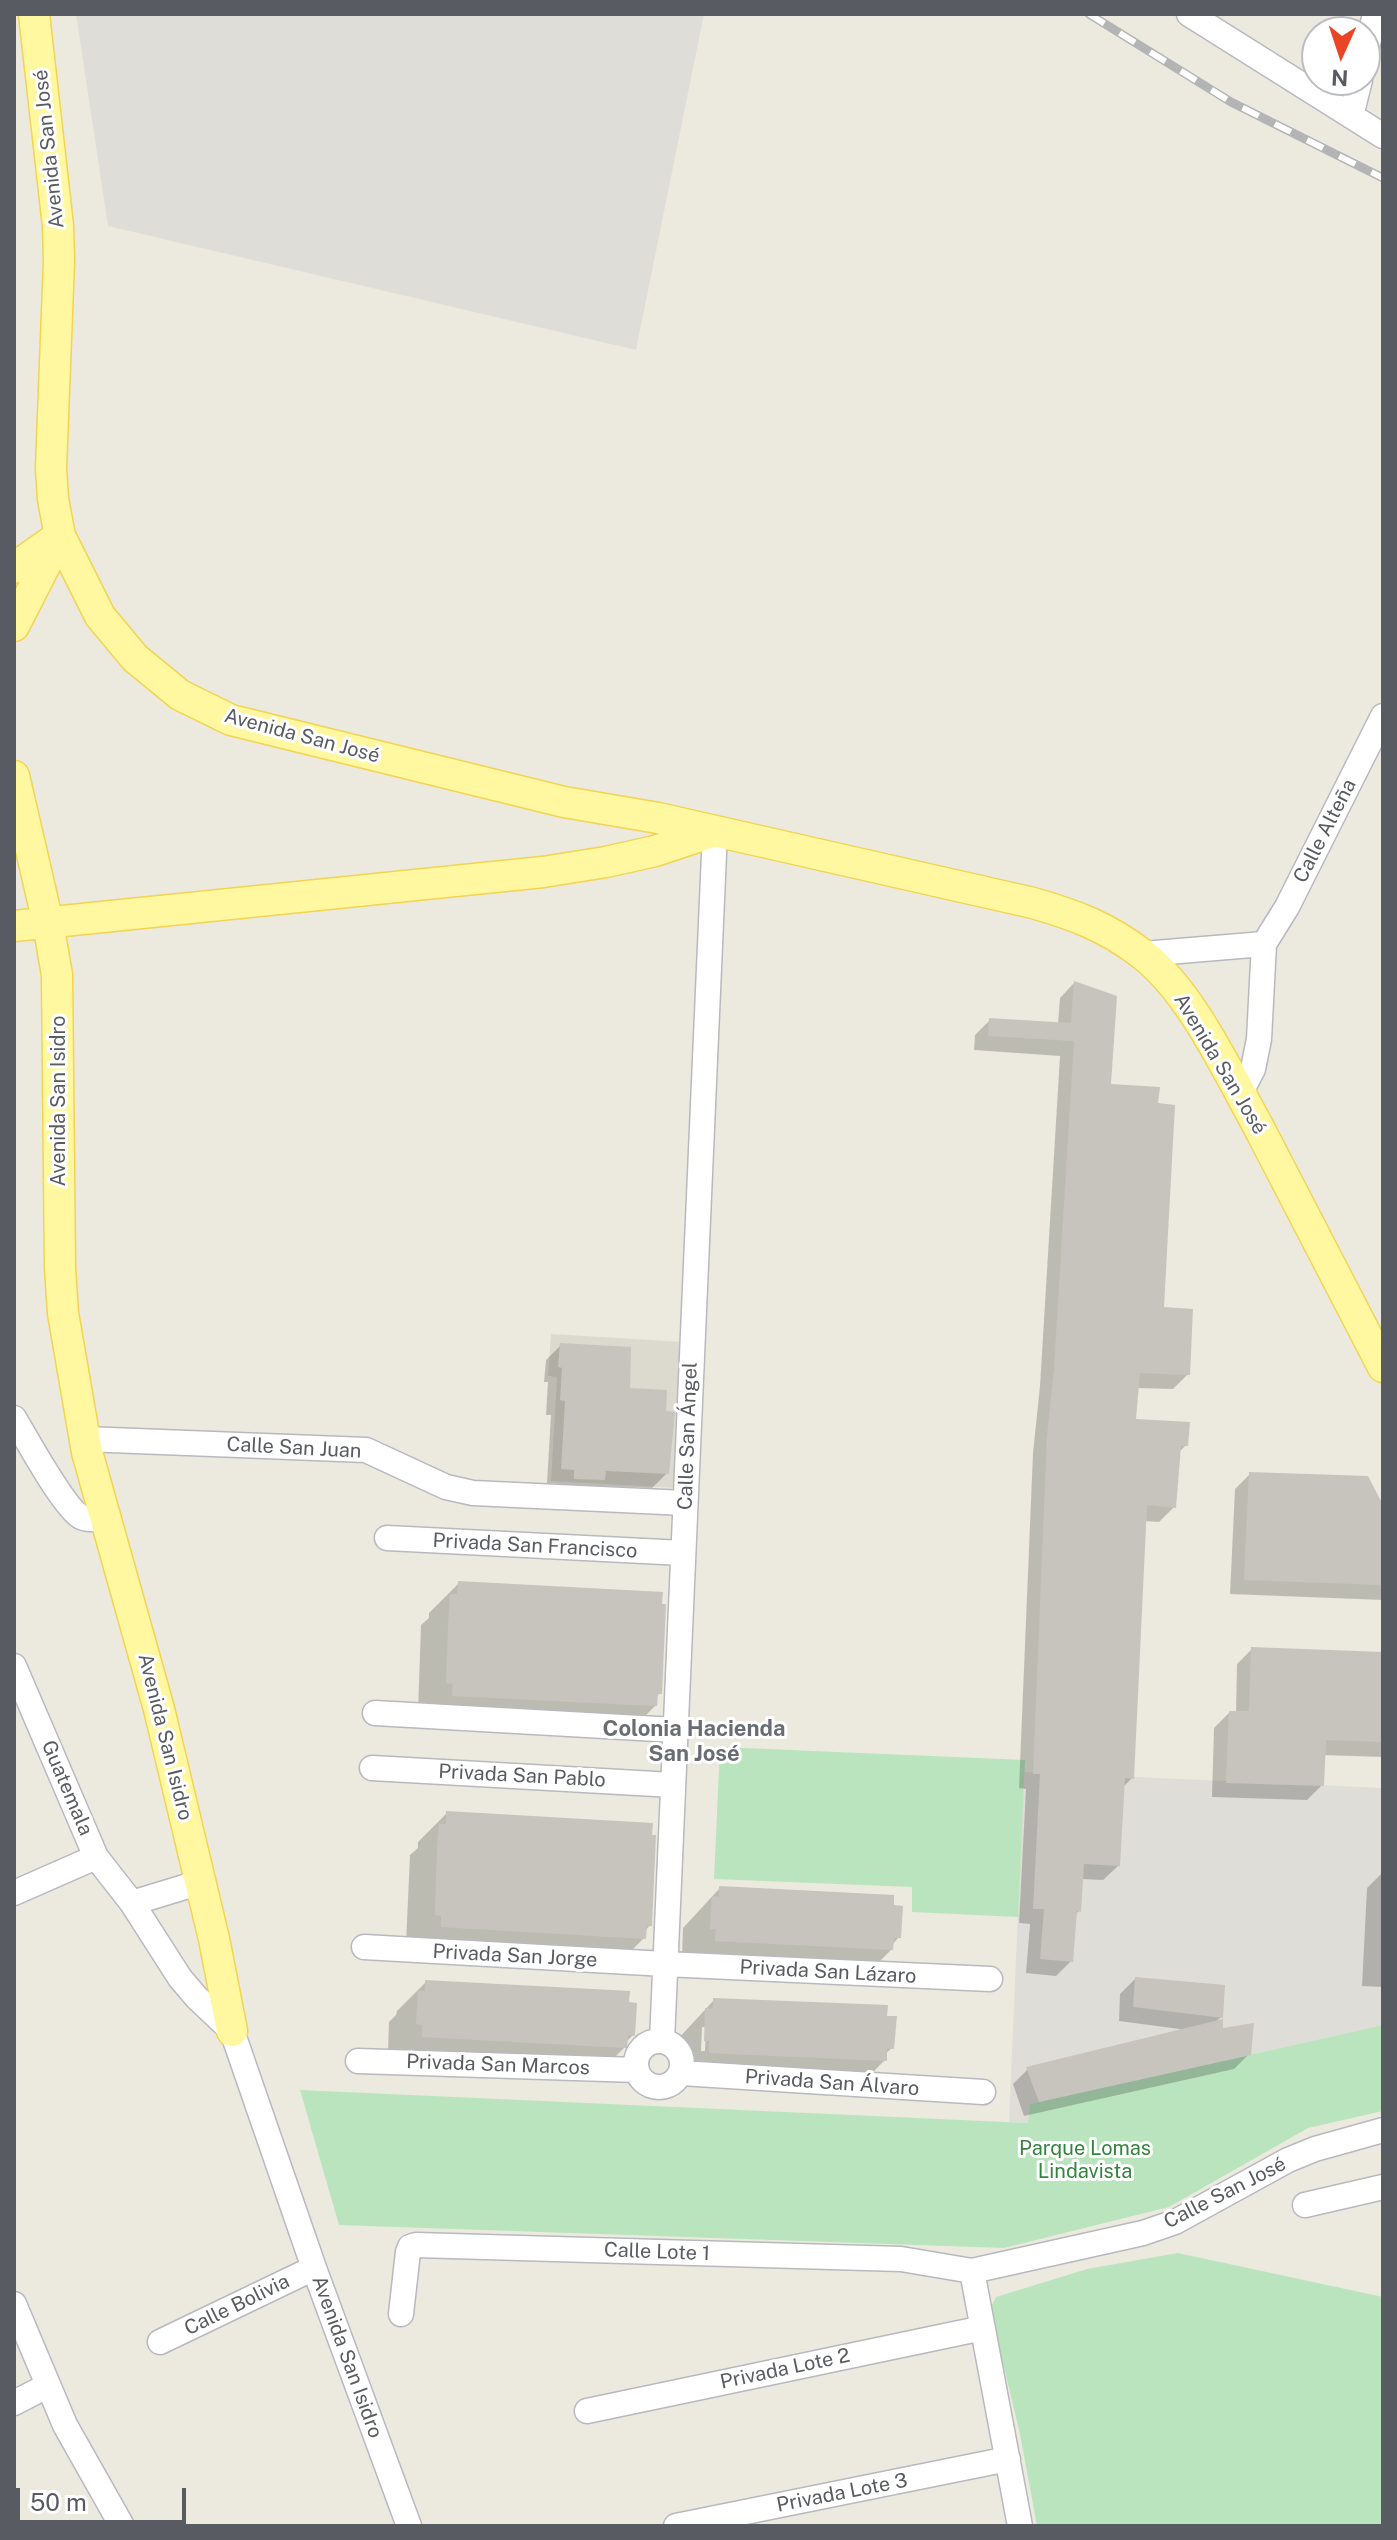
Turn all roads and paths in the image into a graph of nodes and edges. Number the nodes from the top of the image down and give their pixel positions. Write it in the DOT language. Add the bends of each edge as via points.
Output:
graph roads {
  1 [pos="34,14"];
  2 [pos="1189,14"];
  3 [pos="1356,96"];
  4 [pos="1351,116"];
  5 [pos="1383,136"];
  6 [pos="60,536"];
  7 [pos="14,568"];
  8 [pos="14,626"];
  9 [pos="1383,716"];
  10 [pos="14,776"];
  11 [pos="715,831"];
  12 [pos="48,923"];
  13 [pos="14,926"];
  14 [pos="1264,944"];
  15 [pos="1143,954"];
  16 [pos="1240,1094"];
  17 [pos="1383,1367"];
  18 [pos="14,1418"];
  19 [pos="85,1439"];
  20 [pos="685,1503"];
  21 [pos="106,1517"];
  22 [pos="387,1538"];
  23 [pos="683,1553"];
  24 [pos="14,1666"];
  25 [pos="375,1713"];
  26 [pos="675,1730"];
  27 [pos="372,1768"];
  28 [pos="673,1785"];
  29 [pos="96,1857"];
  30 [pos="201,1882"];
  31 [pos="14,1893"];
  32 [pos="132,1903"];
  33 [pos="364,1947"];
  34 [pos="665,1964"];
  35 [pos="990,1979"];
  36 [pos="232,2031"];
  37 [pos="662,2041"];
  38 [pos="358,2061"];
  39 [pos="637,2070"];
  40 [pos="681,2073"];
  41 [pos="983,2092"];
  42 [pos="1383,2130"];
  43 [pos="1383,2187"];
  44 [pos="1305,2205"];
  45 [pos="314,2268"];
  46 [pos="972,2271"];
  47 [pos="14,2304"];
  48 [pos="401,2314"];
  49 [pos="983,2328"];
  50 [pos="160,2342"];
  51 [pos="47,2386"];
  52 [pos="14,2403"];
  53 [pos="587,2411"];
  54 [pos="1008,2459"];
  55 [pos="122,2526"];
  56 [pos="409,2526"];
  57 [pos="676,2526"];
  58 [pos="1020,2526"];
  1 -- 6 [label="main road, Avenida San José" via="58,226 51,468"];
  2 -- 4 [label="street"];
  3 -- 4 [label="street"];
  4 -- 5 [label="street"];
  6 -- 7 [label="main road"];
  6 -- 8 [label="main road"];
  6 -- 11 [label="main road, Avenida San José" via="100,616 135,658 180,695 231,720 564,802"];
  9 -- 14 [label="street, Calle Alteña"];
  10 -- 12 [label="main road"];
  11 -- 12 [label="main road" via="655,851 543,872"];
  11 -- 15 [label="main road, Avenida San José" via="1033,903 1078,916"];
  11 -- 20 [label="street, Calle San Ángel"];
  12 -- 13 [label="main road"];
  12 -- 19 [label="main road, Avenida San Isidro" via="59,1017 63,1313"];
  14 -- 15 [label="street"];
  14 -- 16 [label="street, Calle Alteña" via="1259,1039 1253,1069"];
  15 -- 16 [label="main road, Avenida San José" via="1182,996"];
  16 -- 17 [label="main road, Avenida San José"];
  18 -- 21 [label="street" via="78,1515 89,1520"];
  19 -- 20 [label="street, Calle San Juan" via="366,1450 446,1487 473,1493"];
  19 -- 21 [label="main road, Avenida San Isidro"];
  20 -- 23 [label="street, Calle San Ángel"];
  21 -- 30 [label="main road, Avenida San Isidro"];
  22 -- 23 [label="street, Privada San Francisco"];
  23 -- 26 [label="street, Calle San Ángel"];
  24 -- 29 [label="street, Guatemala"];
  25 -- 26 [label="street"];
  26 -- 28 [label="street, Calle San Ángel"];
  27 -- 28 [label="street, Privada San Pablo"];
  28 -- 34 [label="street, Calle San Ángel"];
  29 -- 31 [label="street"];
  29 -- 32 [label="street, Guatemala"];
  30 -- 32 [label="street"];
  30 -- 36 [label="main road, Avenida San Isidro"];
  32 -- 36 [label="street, Guatemala" via="180,1978"];
  33 -- 34 [label="street, Privada San Jorge"];
  34 -- 35 [label="street, Privada San Lázaro"];
  34 -- 37 [label="street, Calle San Ángel"];
  36 -- 45 [label="street, Avenida San Isidro"];
  37 -- 39 [label="street" via="644,2046"];
  37 -- 40 [label="street" via="679,2052"];
  38 -- 39 [label="street, Privada San Marcos"];
  39 -- 40 [label="street" via="644,2082 658,2087 672,2084"];
  40 -- 41 [label="street, Privada San Álvaro"];
  42 -- 46 [label="street, Calle San José" via="1288,2160 1175,2222 1143,2233"];
  43 -- 44 [label="street"];
  45 -- 50 [label="street, Calle Bolivia"];
  45 -- 56 [label="street, Avenida San Isidro"];
  46 -- 48 [label="street, Calle Lote 1" via="901,2259 416,2245 408,2252"];
  46 -- 49 [label="street"];
  47 -- 51 [label="street"];
  49 -- 53 [label="street, Privada Lote 2"];
  49 -- 54 [label="street"];
  51 -- 52 [label="street"];
  51 -- 55 [label="street"];
  54 -- 57 [label="street, Privada Lote 3"];
  54 -- 58 [label="street"];
}
